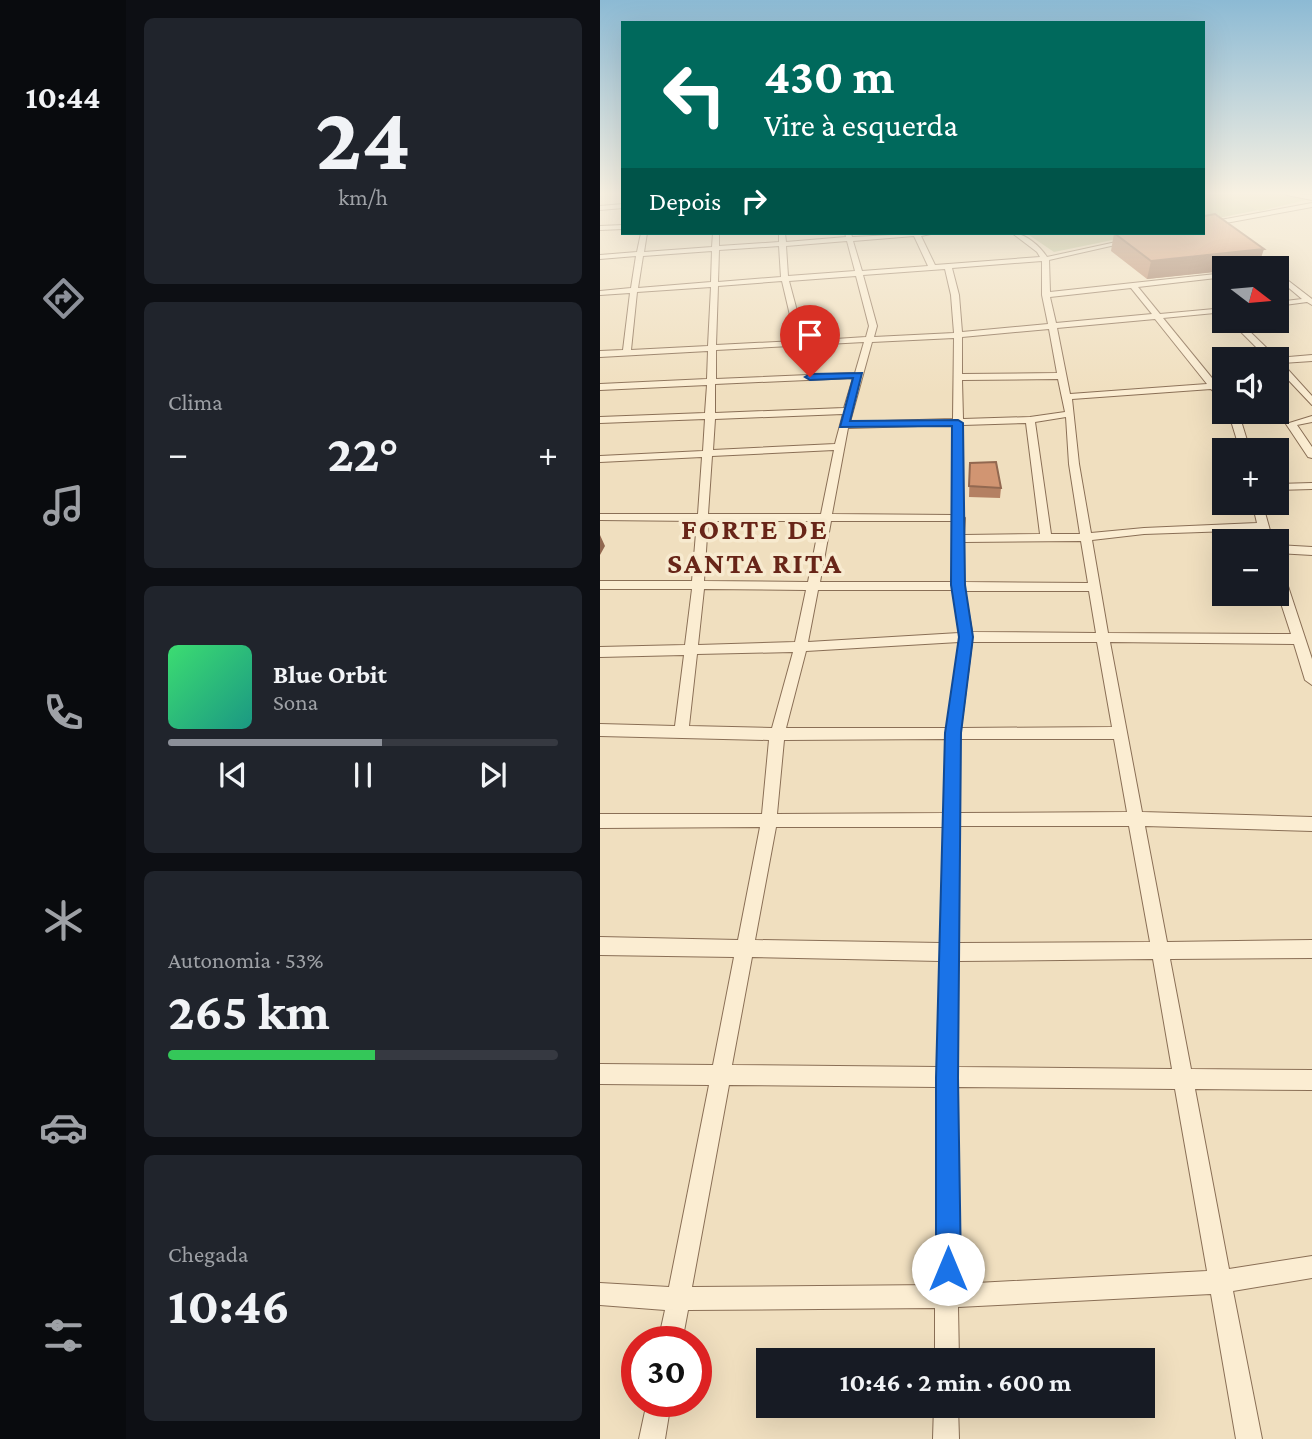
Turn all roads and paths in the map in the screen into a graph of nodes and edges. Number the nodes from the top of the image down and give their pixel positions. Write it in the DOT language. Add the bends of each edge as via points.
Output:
graph roads {
  1 [pos="639,260"];
  2 [pos="716,260"];
  3 [pos="784,260"];
  4 [pos="856,260"];
  5 [pos="928,260"];
  6 [pos="1026,260"];
  7 [pos="1045,260"];
  8 [pos="948,265"];
  9 [pos="931,266"];
  10 [pos="860,272"];
  11 [pos="1212,277"];
  12 [pos="786,279"];
  13 [pos="715,284"];
  14 [pos="1290,285"];
  15 [pos="1133,286"];
  16 [pos="634,290"];
  17 [pos="600,293"];
  18 [pos="1046,295"];
  19 [pos="1310,301"];
  20 [pos="1290,303"];
  21 [pos="1212,312"];
  22 [pos="1156,317"];
  23 [pos="1053,327"];
  24 [pos="1246,333"];
  25 [pos="958,335"];
  26 [pos="872,339"];
  27 [pos="801,343"];
  28 [pos="1261,347"];
  29 [pos="714,348"];
  30 [pos="627,352"];
  31 [pos="600,354"];
  32 [pos="1312,358"];
  33 [pos="1289,361"];
  34 [pos="859,375"];
  35 [pos="1061,376"];
  36 [pos="1289,376"];
  37 [pos="959,377"];
  38 [pos="712,381"];
  39 [pos="1212,385"];
  40 [pos="1212,386"];
  41 [pos="600,387"];
  42 [pos="1064,397"];
  43 [pos="1312,402"];
  44 [pos="1070,414"];
  45 [pos="710,417"];
  46 [pos="846,418"];
  47 [pos="1312,419"];
  48 [pos="1030,420"];
  49 [pos="600,421"];
  50 [pos="958,423"];
  51 [pos="840,447"];
  52 [pos="1310,449"];
  53 [pos="707,454"];
  54 [pos="600,458"];
  55 [pos="1312,486"];
  56 [pos="1289,487"];
  57 [pos="1260,515"];
  58 [pos="600,517"];
  59 [pos="703,517"];
  60 [pos="825,517"];
  61 [pos="960,519"];
  62 [pos="1262,526"];
  63 [pos="1263,529"];
  64 [pos="1086,537"];
  65 [pos="1046,538"];
  66 [pos="958,539"];
  67 [pos="1289,550"];
  68 [pos="1312,551"];
  69 [pos="811,584"];
  70 [pos="600,585"];
  71 [pos="698,585"];
  72 [pos="958,585"];
  73 [pos="1094,587"];
  74 [pos="1289,606"];
  75 [pos="966,637"];
  76 [pos="1103,639"];
  77 [pos="1300,639"];
  78 [pos="801,647"];
  79 [pos="690,649"];
  80 [pos="600,652"];
  81 [pos="1312,680"];
  82 [pos="600,730"];
  83 [pos="682,730"];
  84 [pos="953,733"];
  85 [pos="1119,733"];
  86 [pos="777,734"];
  87 [pos="1136,819"];
  88 [pos="952,820"];
  89 [pos="600,821"];
  90 [pos="769,821"];
  91 [pos="1312,824"];
  92 [pos="600,946"];
  93 [pos="744,947"];
  94 [pos="1312,949"];
  95 [pos="949,952"];
  96 [pos="1159,952"];
  97 [pos="600,1074"];
  98 [pos="721,1077"];
  99 [pos="947,1078"];
  100 [pos="1183,1079"];
  101 [pos="1312,1080"];
  102 [pos="1312,1267"];
  103 [pos="1220,1282"];
  104 [pos="600,1294"];
  105 [pos="948,1296"];
  106 [pos="678,1299"];
  107 [pos="673,1326"];
  108 [pos="947,1348"];
  109 [pos="656,1417"];
  110 [pos="946,1418"];
  111 [pos="652,1439"];
  112 [pos="946,1439"];
  113 [pos="1249,1439"];
  1 -- 16 [label="street"];
  2 -- 13 [label="street"];
  3 -- 12 [label="street"];
  4 -- 10 [label="street"];
  5 -- 9 [label="street"];
  6 -- 8 [label="street"];
  7 -- 18 [label="street"];
  8 -- 9 [label="street"];
  8 -- 25 [label="street"];
  9 -- 10 [label="street"];
  10 -- 12 [label="street"];
  10 -- 26 [label="street" via="872,313"];
  11 -- 15 [label="street"];
  12 -- 13 [label="street"];
  12 -- 27 [label="street"];
  13 -- 16 [label="street"];
  13 -- 29 [label="street"];
  14 -- 19 [label="street"];
  15 -- 18 [label="street"];
  15 -- 22 [label="street"];
  16 -- 17 [label="street"];
  16 -- 30 [label="street"];
  18 -- 23 [label="street"];
  19 -- 20 [label="street"];
  21 -- 22 [label="street"];
  22 -- 23 [label="street"];
  22 -- 39 [label="street"];
  23 -- 25 [label="street"];
  23 -- 35 [label="street"];
  24 -- 28 [label="street"];
  25 -- 26 [label="street"];
  25 -- 37 [label="street"];
  26 -- 27 [label="street"];
  26 -- 34 [label="street"];
  27 -- 29 [label="street"];
  29 -- 30 [label="street"];
  29 -- 38 [label="street"];
  30 -- 31 [label="street"];
  32 -- 33 [label="street"];
  34 -- 38 [label="street"];
  34 -- 46 [label="street"];
  35 -- 37 [label="street"];
  35 -- 42 [label="street"];
  36 -- 43 [label="street"];
  37 -- 50 [label="street"];
  38 -- 41 [label="street"];
  38 -- 45 [label="street"];
  40 -- 42 [label="street"];
  42 -- 44 [label="street"];
  44 -- 48 [label="street"];
  44 -- 64 [label="street"];
  45 -- 46 [label="street"];
  45 -- 49 [label="street"];
  45 -- 53 [label="street"];
  46 -- 50 [label="street"];
  46 -- 51 [label="street"];
  47 -- 52 [label="street" via="1291,424"];
  48 -- 50 [label="street"];
  48 -- 65 [label="street"];
  50 -- 61 [label="street"];
  51 -- 53 [label="street"];
  51 -- 60 [label="street"];
  53 -- 54 [label="street"];
  53 -- 59 [label="street"];
  55 -- 56 [label="street"];
  57 -- 62 [label="street"];
  58 -- 59 [label="street"];
  59 -- 60 [label="street"];
  59 -- 71 [label="street"];
  60 -- 61 [label="street"];
  60 -- 69 [label="street"];
  61 -- 66 [label="street"];
  62 -- 63 [label="street"];
  62 -- 64 [label="street"];
  64 -- 65 [label="street"];
  64 -- 73 [label="street"];
  65 -- 66 [label="street"];
  66 -- 72 [label="street"];
  67 -- 68 [label="street"];
  69 -- 71 [label="street"];
  69 -- 72 [label="street"];
  69 -- 78 [label="street"];
  70 -- 71 [label="street"];
  71 -- 79 [label="street"];
  72 -- 73 [label="street"];
  72 -- 75 [label="street"];
  73 -- 76 [label="street"];
  74 -- 77 [label="street"];
  75 -- 76 [label="street"];
  75 -- 78 [label="street"];
  75 -- 84 [label="street"];
  76 -- 77 [label="street"];
  76 -- 85 [label="street"];
  77 -- 81 [label="street"];
  78 -- 79 [label="street"];
  78 -- 86 [label="street"];
  79 -- 80 [label="street"];
  79 -- 83 [label="street"];
  82 -- 83 [label="street"];
  83 -- 86 [label="street"];
  84 -- 85 [label="street"];
  84 -- 86 [label="street"];
  84 -- 88 [label="street"];
  85 -- 87 [label="street"];
  86 -- 90 [label="street"];
  87 -- 88 [label="street"];
  87 -- 91 [label="street"];
  87 -- 96 [label="street"];
  88 -- 90 [label="street"];
  88 -- 95 [label="street"];
  89 -- 90 [label="street"];
  90 -- 93 [label="street"];
  92 -- 93 [label="street"];
  93 -- 95 [label="street"];
  93 -- 98 [label="street"];
  94 -- 96 [label="street"];
  95 -- 96 [label="street"];
  95 -- 99 [label="street"];
  96 -- 100 [label="street"];
  97 -- 98 [label="street"];
  98 -- 99 [label="street"];
  98 -- 106 [label="street"];
  99 -- 100 [label="street"];
  99 -- 105 [label="street"];
  100 -- 101 [label="street"];
  100 -- 103 [label="street"];
  102 -- 103 [label="street"];
  103 -- 105 [label="street"];
  103 -- 113 [label="street"];
  104 -- 106 [label="street"];
  105 -- 106 [label="street"];
  105 -- 108 [label="street"];
  106 -- 107 [label="street"];
  109 -- 111 [label="street"];
  110 -- 112 [label="street"];
}
